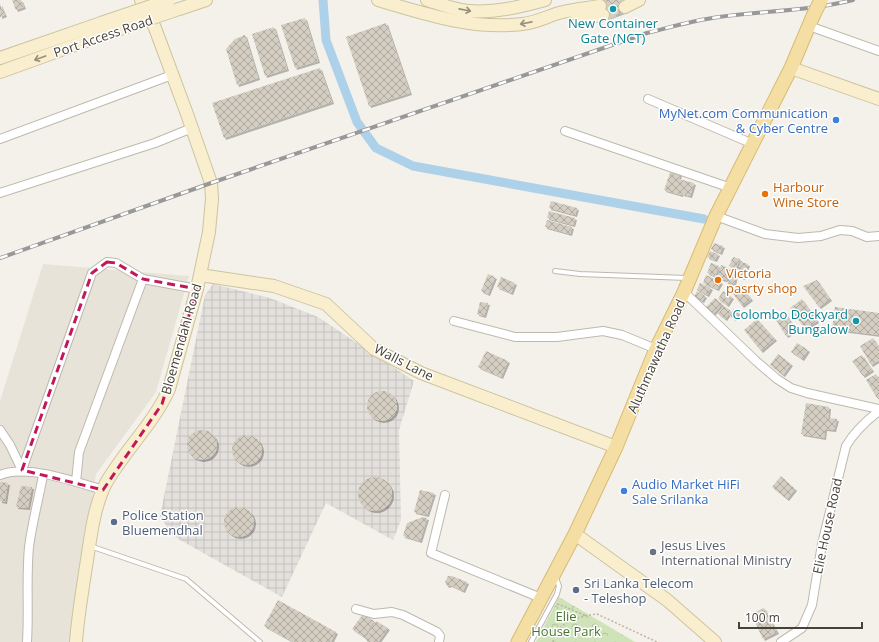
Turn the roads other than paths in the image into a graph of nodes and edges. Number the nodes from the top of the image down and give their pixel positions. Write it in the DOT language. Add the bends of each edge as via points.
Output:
graph roads {
  1 [pos="141,0"];
  2 [pos="169,0"];
  3 [pos="206,0"];
  4 [pos="378,0"];
  5 [pos="427,0"];
  6 [pos="545,0"];
  7 [pos="639,0"];
  8 [pos="821,0"];
  9 [pos="599,7"];
  10 [pos="625,7"];
  11 [pos="563,12"];
  12 [pos="811,21"];
  13 [pos="102,29"];
  14 [pos="879,51"];
  15 [pos="0,58"];
  16 [pos="791,68"];
  17 [pos="0,72"];
  18 [pos="172,75"];
  19 [pos="648,99"];
  20 [pos="879,99"];
  21 [pos="192,128"];
  22 [pos="565,131"];
  23 [pos="0,139"];
  24 [pos="753,144"];
  25 [pos="731,188"];
  26 [pos="0,193"];
  27 [pos="716,216"];
  28 [pos="879,236"];
  29 [pos="555,271"];
  30 [pos="200,275"];
  31 [pos="690,278"];
  32 [pos="144,279"];
  33 [pos="197,289"];
  34 [pos="684,292"];
  35 [pos="454,321"];
  36 [pos="656,349"];
  37 [pos="879,410"];
  38 [pos="0,430"];
  39 [pos="616,448"];
  40 [pos="22,470"];
  41 [pos="0,475"];
  42 [pos="43,475"];
  43 [pos="76,482"];
  44 [pos="103,490"];
  45 [pos="445,495"];
  46 [pos="575,534"];
  47 [pos="90,546"];
  48 [pos="546,600"];
  49 [pos="356,609"];
  50 [pos="27,642"];
  51 [pos="76,642"];
  52 [pos="260,642"];
  53 [pos="439,642"];
  54 [pos="518,642"];
  55 [pos="532,642"];
  56 [pos="715,642"];
  57 [pos="781,642"];
  1 -- 18 [label="main road, Bloemendahl Road" via="155,28"];
  2 -- 13 [label="main road, Port Access Road, bridge"];
  3 -- 13 [label="main road, Port Access Road, bridge"];
  11 -- 4 [label="main road, one-way" via="524,24 496,26 460,22"];
  5 -- 6 [label="main road, one-way" via="468,11 494,11"];
  7 -- 10 [label="main road"];
  8 -- 12 [label="main road, Aluthmawatha Road, bridge"];
  9 -- 11 [label="main road"];
  9 -- 11 [label="main road" via="587,17"];
  12 -- 14 [label="street"];
  12 -- 16 [label="main road, Aluthmawatha Road"];
  13 -- 15 [label="main road, Port Access Road"];
  13 -- 17 [label="main road, Port Access Road, one-way"];
  16 -- 20 [label="main road"];
  16 -- 24 [label="main road, Aluthmawatha Road"];
  18 -- 21 [label="main road, Bloemendahl Road"];
  18 -- 23 [label="street"];
  19 -- 24 [label="street"];
  21 -- 26 [label="street" via="155,143"];
  21 -- 30 [label="main road, Bloemendahl Road" via="211,183 212,199 209,232"];
  22 -- 25 [label="street"];
  24 -- 25 [label="main road, Aluthmawatha Road"];
  25 -- 27 [label="main road, Aluthmawatha Road"];
  27 -- 28 [label="street" via="765,234 798,238 821,236 840,230 852,231 867,237"];
  27 -- 31 [label="main road, Aluthmawatha Road"];
  29 -- 31 [label="lane"];
  30 -- 33 [label="main road, Bloemendahl Road"];
  30 -- 39 [label="main road, Walls Lane" via="274,286 326,304 374,349 421,373"];
  31 -- 34 [label="main road, Aluthmawatha Road"];
  32 -- 33 [label="street"];
  32 -- 40 [label="street" via="116,263 107,262 92,272"];
  32 -- 43 [label="street" via="79,452"];
  33 -- 44 [label="main road, Bloemendahl Road" via="169,389 162,404"];
  34 -- 36 [label="main road, Aluthmawatha Road"];
  34 -- 37 [label="street" via="756,361 791,388"];
  35 -- 36 [label="street" via="515,337 557,337 604,331 622,335"];
  36 -- 39 [label="main road, Aluthmawatha Road"];
  37 -- 57 [label="street, Elie House Road" via="857,429 846,446 822,544 812,605 802,628"];
  38 -- 40 [label="street"];
  39 -- 46 [label="main road, Aluthmawatha Road"];
  40 -- 41 [label="street"];
  40 -- 42 [label="street"];
  42 -- 43 [label="street"];
  42 -- 50 [label="street" via="29,545"];
  43 -- 44 [label="street"];
  44 -- 47 [label="main road, Bloemendahl Road"];
  45 -- 48 [label="street" via="431,553"];
  46 -- 48 [label="main road, Aluthmawatha Road" via="553,574"];
  46 -- 56 [label="main road" via="667,600"];
  47 -- 51 [label="main road, Bloemendahl Road"];
  47 -- 52 [label="lane" via="186,579"];
  48 -- 54 [label="main road, Aluthmawatha Road"];
  48 -- 55 [label="lane"];
  49 -- 53 [label="street" via="374,614 392,612 403,616 437,632 440,636"];
}
